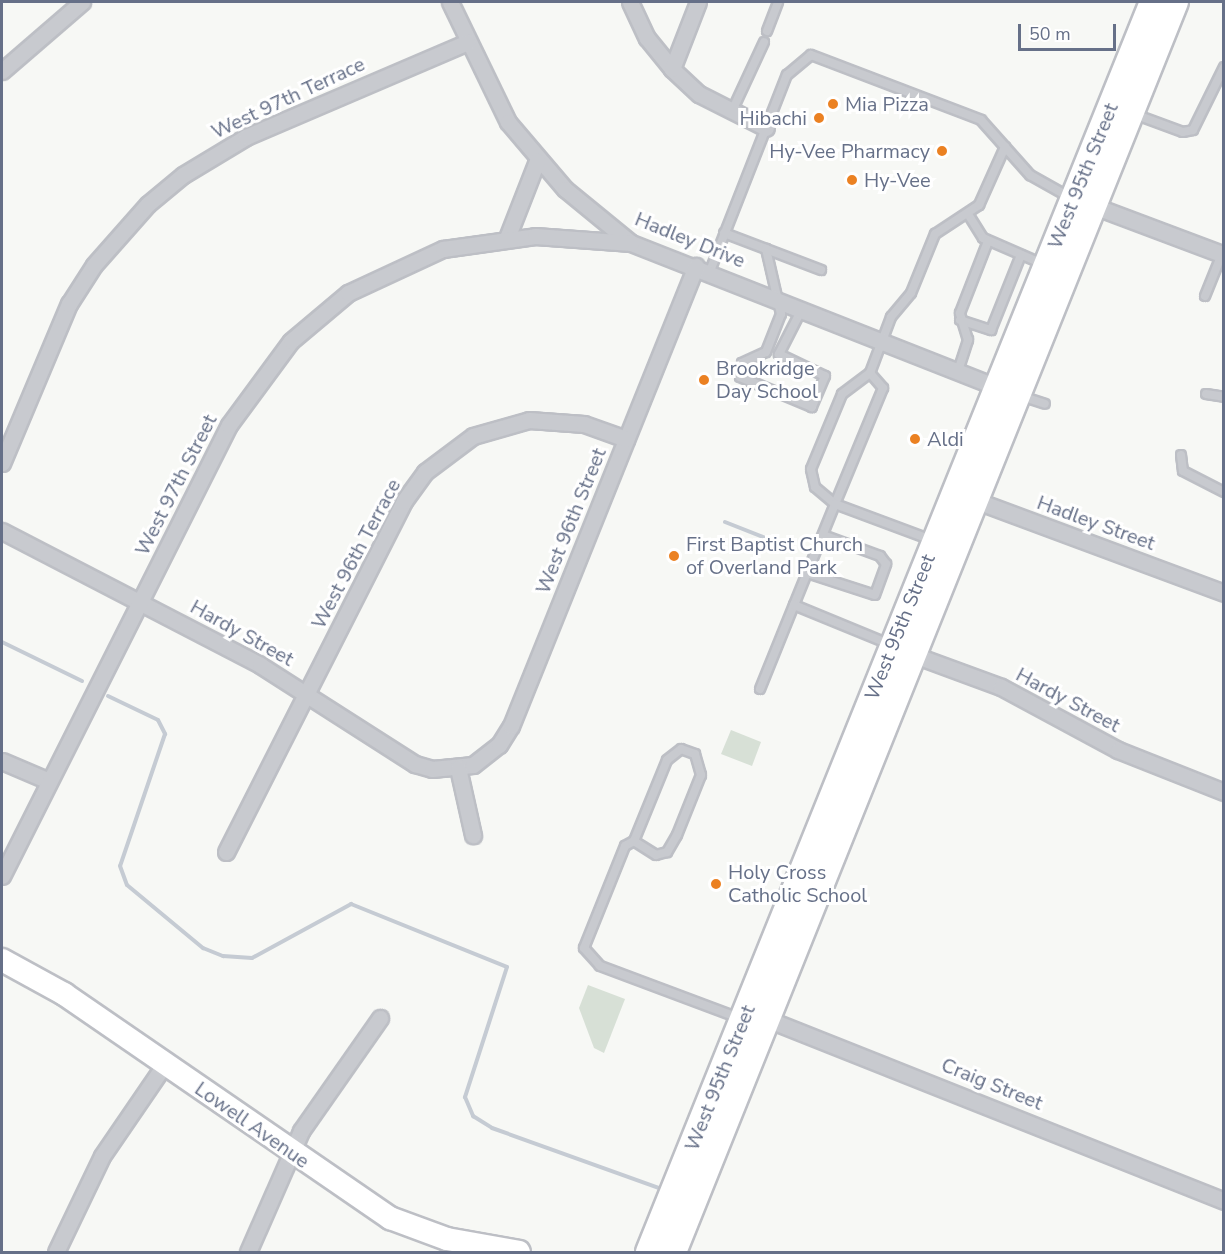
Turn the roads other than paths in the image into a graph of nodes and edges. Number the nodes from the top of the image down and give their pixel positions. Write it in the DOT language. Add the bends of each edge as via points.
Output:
graph roads {
  1 [pos="82,2"];
  2 [pos="450,2"];
  3 [pos="630,2"];
  4 [pos="698,2"];
  5 [pos="778,2"];
  6 [pos="1153,2"];
  7 [pos="1175,2"];
  8 [pos="767,31"];
  9 [pos="468,42"];
  10 [pos="764,42"];
  11 [pos="1224,67"];
  12 [pos="672,69"];
  13 [pos="2,71"];
  14 [pos="1121,109"];
  15 [pos="731,113"];
  16 [pos="765,128"];
  17 [pos="1005,147"];
  18 [pos="537,161"];
  19 [pos="1084,202"];
  20 [pos="968,214"];
  21 [pos="724,233"];
  22 [pos="507,238"];
  23 [pos="988,241"];
  24 [pos="631,243"];
  25 [pos="766,249"];
  26 [pos="1021,255"];
  27 [pos="1223,255"];
  28 [pos="1047,266"];
  29 [pos="703,269"];
  30 [pos="821,270"];
  31 [pos="1205,296"];
  32 [pos="778,299"];
  33 [pos="803,308"];
  34 [pos="959,320"];
  35 [pos="882,340"];
  36 [pos="958,371"];
  37 [pos="870,373"];
  38 [pos="1007,390"];
  39 [pos="1206,394"];
  40 [pos="1224,397"];
  41 [pos="1046,404"];
  42 [pos="627,439"];
  43 [pos="1181,455"];
  44 [pos="2,463"];
  45 [pos="1224,492"];
  46 [pos="965,496"];
  47 [pos="836,504"];
  48 [pos="2,531"];
  49 [pos="823,535"];
  50 [pos="945,545"];
  51 [pos="807,573"];
  52 [pos="1224,593"];
  53 [pos="140,602"];
  54 [pos="794,605"];
  55 [pos="903,651"];
  56 [pos="760,689"];
  57 [pos="307,693"];
  58 [pos="2,761"];
  59 [pos="459,768"];
  60 [pos="49,781"];
  61 [pos="1224,792"];
  62 [pos="473,835"];
  63 [pos="634,841"];
  64 [pos="226,852"];
  65 [pos="2,876"];
  66 [pos="2,960"];
  67 [pos="771,1016"];
  68 [pos="380,1017"];
  69 [pos="743,1018"];
  70 [pos="165,1064"];
  71 [pos="717,1115"];
  72 [pos="290,1152"];
  73 [pos="1224,1201"];
  74 [pos="444,1246"];
  75 [pos="56,1252"];
  76 [pos="248,1252"];
  77 [pos="519,1252"];
  78 [pos="649,1252"];
  79 [pos="673,1252"];
  1 -- 13 [label="street"];
  2 -- 9 [label="street, Hadley Drive"];
  3 -- 12 [label="street" via="646,38"];
  4 -- 12 [label="street"];
  5 -- 8 [label="lane"];
  6 -- 14 [label="main road, West 95th Street"];
  7 -- 14 [label="main road, West 95th Street"];
  9 -- 18 [label="street, Hadley Drive" via="508,122"];
  9 -- 44 [label="street, West 97th Terrace" via="246,137 183,175 148,204 100,257 69,304"];
  10 -- 15 [label="lane"];
  11 -- 14 [label="lane" via="1193,130 1183,132"];
  12 -- 15 [label="street"];
  14 -- 19 [label="main road, West 95th Street"];
  15 -- 16 [label="street"];
  16 -- 17 [label="lane" via="787,75 795,63 811,55 981,120"];
  16 -- 21 [label="lane"];
  17 -- 19 [label="lane" via="1030,175"];
  17 -- 20 [label="lane" via="980,205"];
  18 -- 22 [label="street"];
  18 -- 24 [label="street, Hadley Drive"];
  19 -- 27 [label="street"];
  19 -- 28 [label="main road, West 95th Street"];
  19 -- 38 [label="main road, West 95th Street"];
  20 -- 23 [label="lane"];
  20 -- 35 [label="lane" via="935,234 911,293 891,317"];
  21 -- 25 [label="lane"];
  21 -- 29 [label="lane"];
  22 -- 24 [label="street, West 97th Street"];
  22 -- 53 [label="street, West 97th Street" via="443,249 381,274 291,341 229,425"];
  23 -- 26 [label="lane"];
  23 -- 34 [label="lane"];
  24 -- 29 [label="street, Hadley Drive"];
  25 -- 30 [label="lane"];
  25 -- 32 [label="lane"];
  26 -- 28 [label="lane"];
  26 -- 34 [label="lane" via="992,330"];
  27 -- 31 [label="lane"];
  28 -- 38 [label="main road, West 95th Street"];
  29 -- 32 [label="street, Hadley Drive"];
  29 -- 42 [label="street, West 96th Street"];
  32 -- 33 [label="street, Hadley Drive"];
  32 -- 33 [label="lane" via="781,314 766,352 742,363 740,377 812,407 825,376 779,354"];
  33 -- 35 [label="street, Hadley Drive"];
  34 -- 36 [label="lane" via="968,340"];
  35 -- 36 [label="street, Hadley Drive"];
  35 -- 37 [label="lane"];
  36 -- 38 [label="street, Hadley Drive"];
  37 -- 47 [label="lane" via="883,388"];
  37 -- 47 [label="lane" via="842,394 812,469 815,487"];
  38 -- 41 [label="lane"];
  38 -- 46 [label="main road, West 95th Street"];
  39 -- 40 [label="lane"];
  42 -- 57 [label="street, West 96th Terrace" via="584,424 529,420 501,426 450,450 404,501"];
  42 -- 59 [label="street, West 96th Street" via="511,726 488,756"];
  43 -- 45 [label="lane" via="1184,471"];
  46 -- 50 [label="main road, West 95th Street"];
  46 -- 52 [label="street, Hadley Street"];
  47 -- 49 [label="lane"];
  47 -- 50 [label="lane"];
  48 -- 53 [label="street, Hardy Street"];
  49 -- 51 [label="lane"];
  49 -- 51 [label="lane" via="880,556 886,564 875,595"];
  50 -- 55 [label="main road, West 95th Street"];
  51 -- 54 [label="lane"];
  53 -- 57 [label="street, Hardy Street"];
  53 -- 60 [label="street, West 97th Street"];
  54 -- 55 [label="lane"];
  54 -- 56 [label="lane"];
  55 -- 61 [label="street, Hardy Street" via="1000,687 1118,750"];
  55 -- 67 [label="main road, West 95th Street"];
  55 -- 69 [label="main road, West 95th Street"];
  57 -- 59 [label="street, Hardy Street" via="415,764"];
  57 -- 64 [label="street, West 96th Terrace"];
  58 -- 60 [label="street"];
  59 -- 62 [label="street"];
  60 -- 65 [label="street, West 97th Street"];
  63 -- 63 [label="lane" via="656,855 667,852 701,776 695,754 681,749 667,760"];
  63 -- 69 [label="lane" via="625,846 584,948 600,966"];
  66 -- 70 [label="street, Lowell Avenue" via="64,994"];
  67 -- 69 [label="street, Craig Street"];
  67 -- 71 [label="main road, West 95th Street"];
  67 -- 73 [label="street, Craig Street"];
  68 -- 72 [label="street"];
  69 -- 71 [label="main road, West 95th Street"];
  70 -- 72 [label="street, Lowell Avenue"];
  70 -- 75 [label="street" via="102,1156"];
  71 -- 78 [label="main road, West 95th Street"];
  71 -- 79 [label="main road, West 95th Street"];
  72 -- 74 [label="street, Lowell Avenue" via="390,1218"];
  72 -- 76 [label="street"];
  74 -- 77 [label="street, Lowell Avenue"];
}
